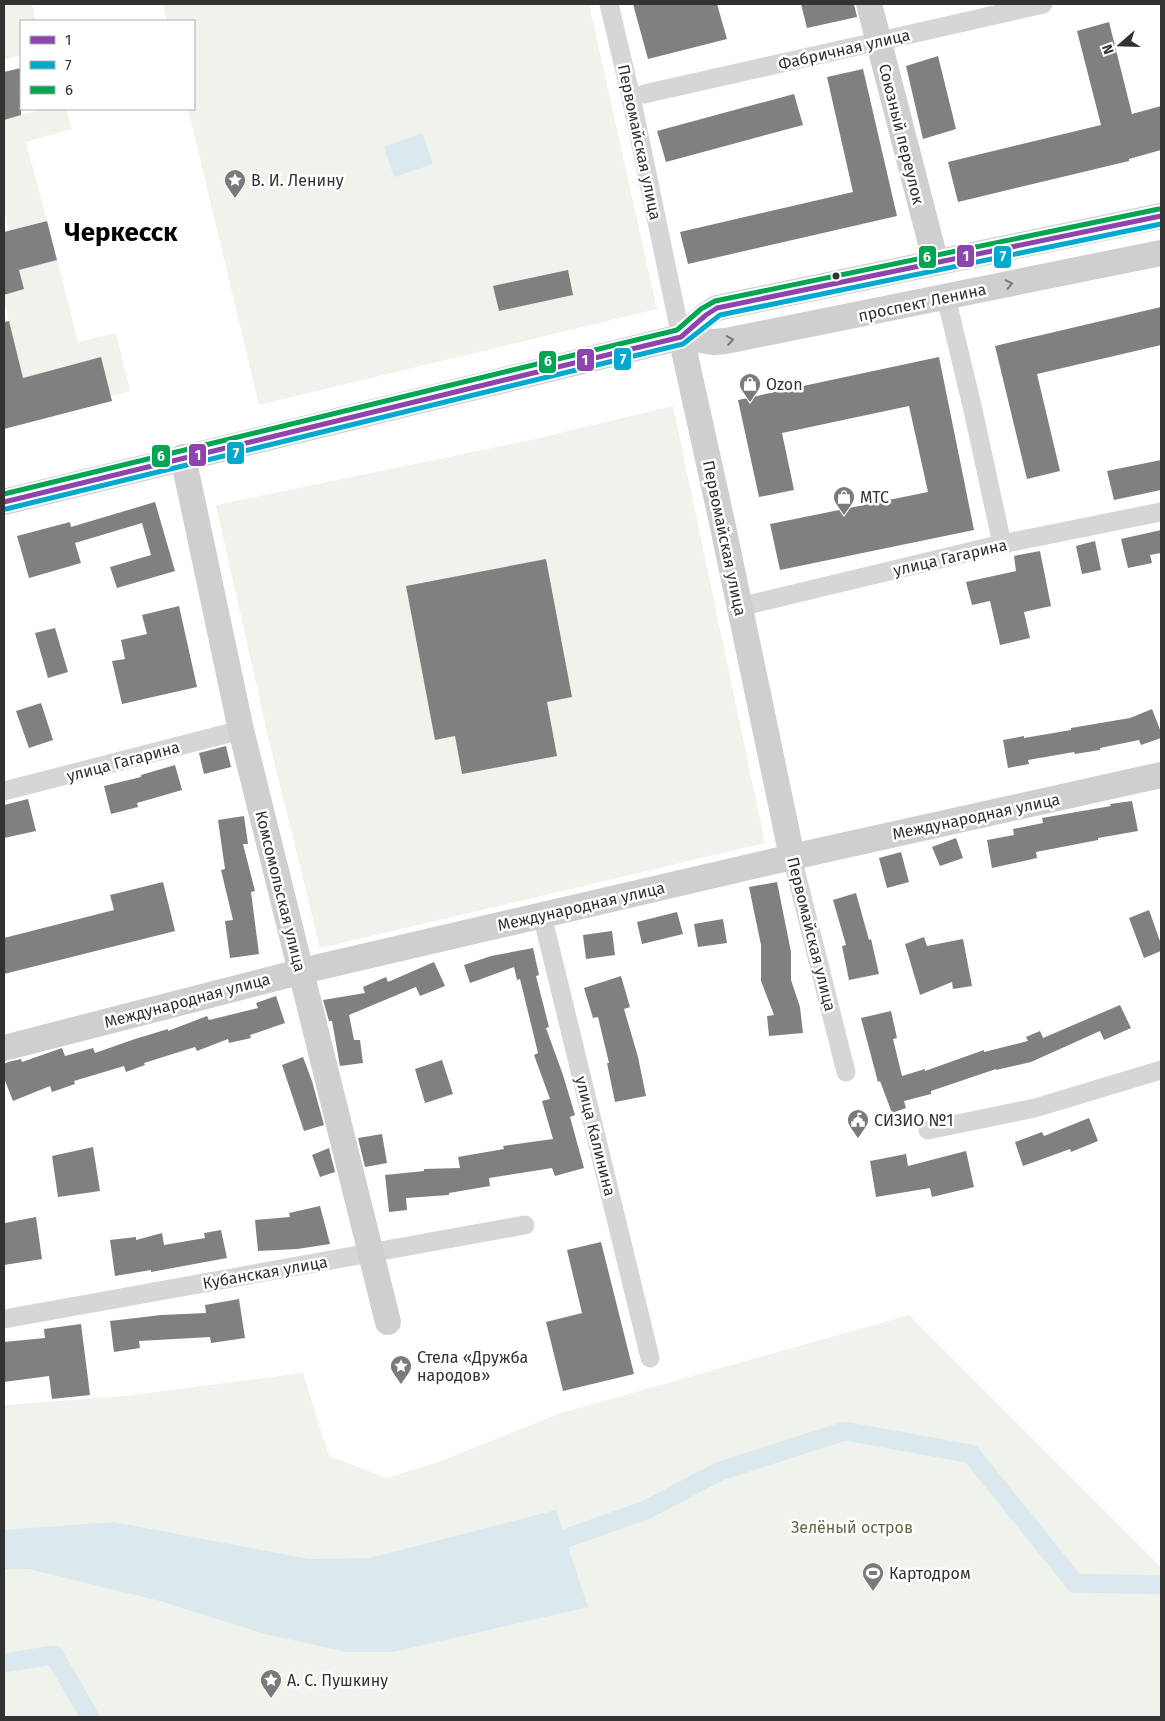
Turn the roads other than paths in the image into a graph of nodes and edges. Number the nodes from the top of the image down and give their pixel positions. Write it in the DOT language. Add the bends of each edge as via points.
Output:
graph roads {
  1 [pos="609,4"];
  2 [pos="869,4"];
  3 [pos="1043,4"];
  4 [pos="878,41"];
  5 [pos="644,94"];
  6 [pos="1161,216"];
  7 [pos="1161,253"];
  8 [pos="936,263"];
  9 [pos="946,297"];
  10 [pos="681,337"];
  11 [pos="183,457"];
  12 [pos="4,502"];
  13 [pos="1161,512"];
  14 [pos="1002,544"];
  15 [pos="740,607"];
  16 [pos="241,730"];
  17 [pos="1161,776"];
  18 [pos="4,791"];
  19 [pos="792,857"];
  20 [pos="542,915"];
  21 [pos="301,971"];
  22 [pos="4,1048"];
  23 [pos="1161,1070"];
  24 [pos="846,1072"];
  25 [pos="928,1130"];
  26 [pos="526,1225"];
  27 [pos="372,1252"];
  28 [pos="4,1319"];
  29 [pos="388,1322"];
  30 [pos="650,1358"];
  1 -- 10 [label="street, Первомайская улица"];
  2 -- 4 [label="main road, Союзный переулок"];
  3 -- 4 [label="street, Фабричная улица"];
  4 -- 5 [label="street, Фабричная улица"];
  4 -- 8 [label="main road, Союзный переулок"];
  6 -- 8 [label="main road, проспект Ленина"];
  9 -- 7 [label="main road, проспект Ленина, one-way"];
  8 -- 10 [label="main road, проспект Ленина" via="717,308"];
  10 -- 9 [label="main road, проспект Ленина, one-way" via="726,341"];
  9 -- 14 [label="street"];
  10 -- 11 [label="main road, проспект Ленина"];
  10 -- 15 [label="main road, Первомайская улица"];
  11 -- 12 [label="main road, проспект Ленина"];
  11 -- 16 [label="main road, Комсомольская улица"];
  13 -- 14 [label="street, улица Гагарина"];
  14 -- 15 [label="street, улица Гагарина"];
  15 -- 19 [label="main road, Первомайская улица"];
  16 -- 18 [label="street, улица Гагарина"];
  16 -- 21 [label="main road, Комсомольская улица"];
  17 -- 19 [label="main road, Международная улица"];
  19 -- 20 [label="main road, Международная улица"];
  19 -- 24 [label="street, Первомайская улица"];
  20 -- 21 [label="main road, Международная улица"];
  20 -- 30 [label="street, улица Калинина"];
  21 -- 22 [label="main road, Международная улица"];
  21 -- 27 [label="main road, Комсомольская улица"];
  23 -- 25 [label="street" via="1035,1108"];
  26 -- 27 [label="street, Кубанская улица"];
  27 -- 28 [label="street, Кубанская улица"];
  27 -- 29 [label="main road, Комсомольская улица"];
}
